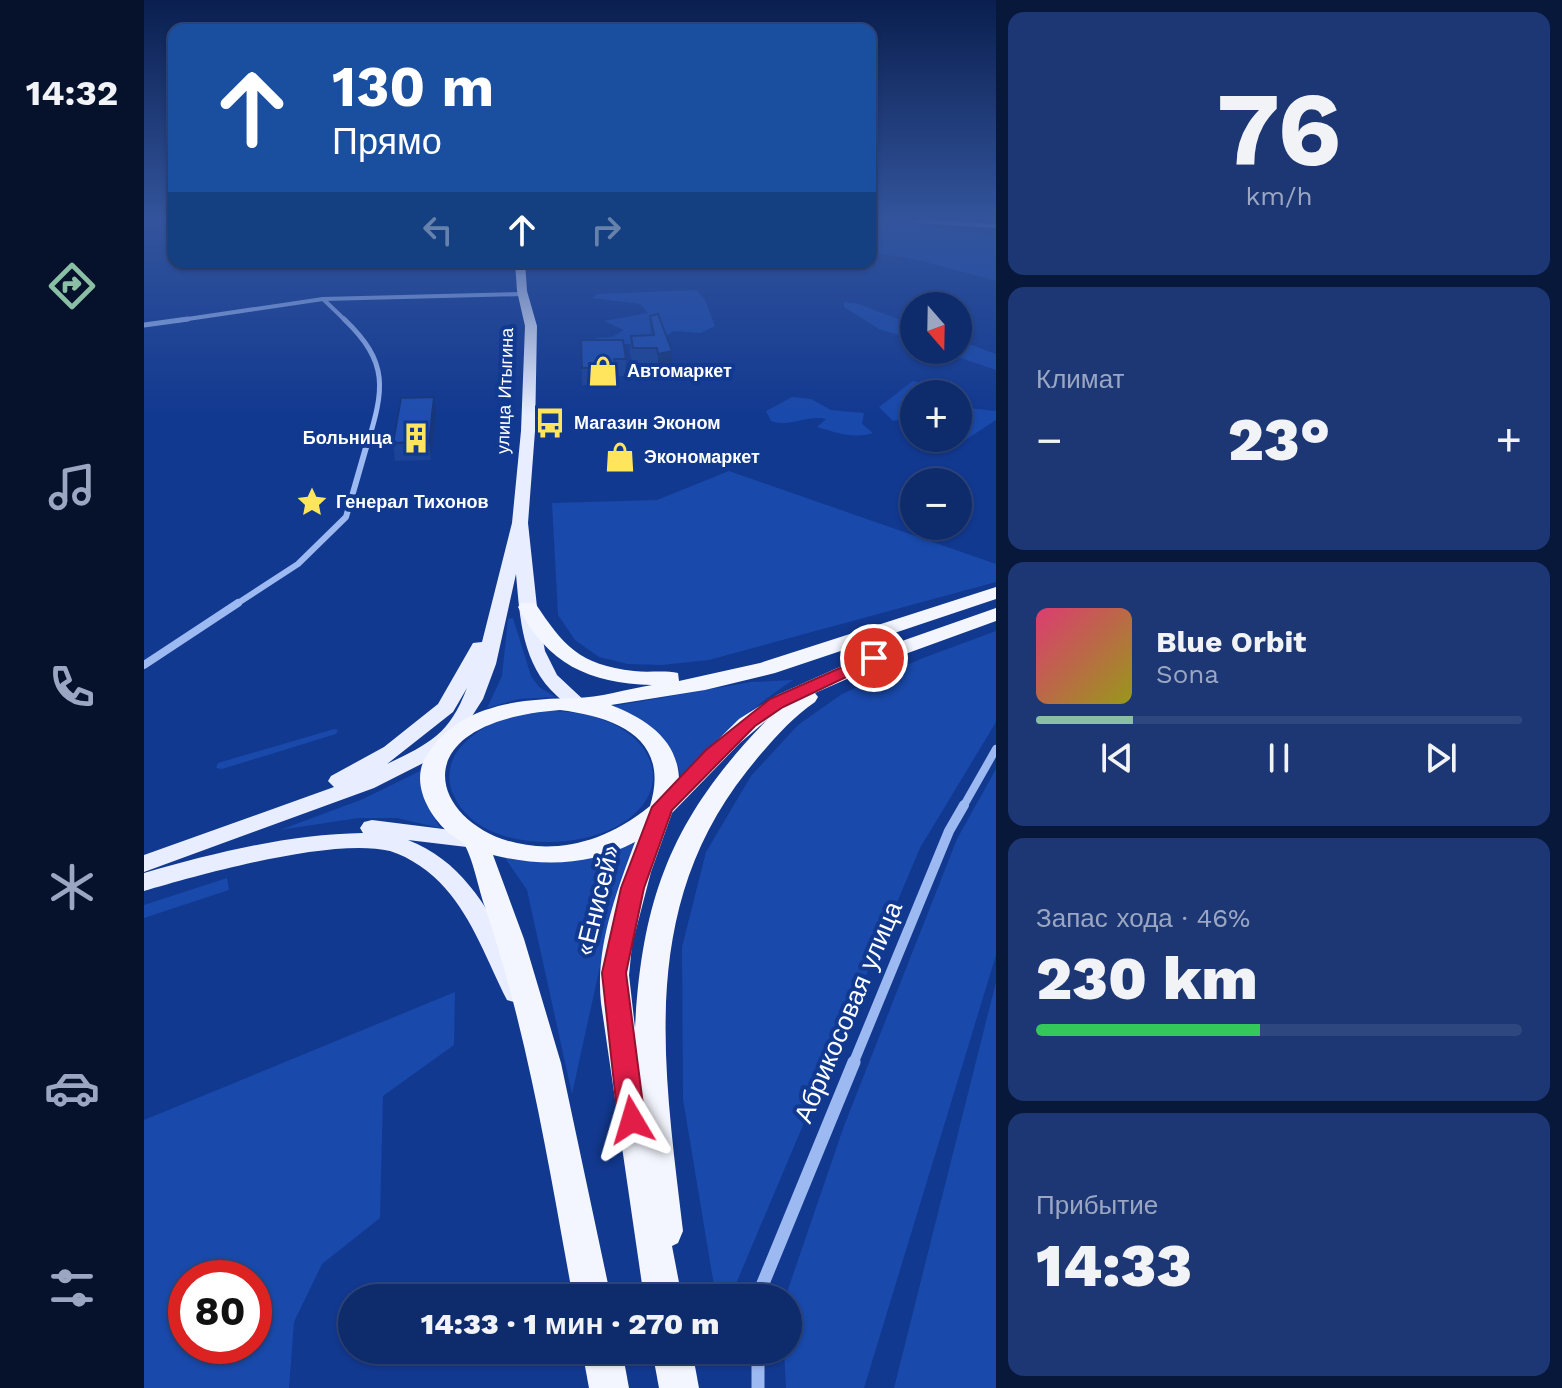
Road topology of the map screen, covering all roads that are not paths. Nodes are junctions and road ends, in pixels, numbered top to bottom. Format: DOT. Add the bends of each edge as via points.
graph roads {
  1 [pos="522,286"];
  2 [pos="523,294"];
  3 [pos="323,299"];
  4 [pos="144,325"];
  5 [pos="520,523"];
  6 [pos="996,593"];
  7 [pos="528,607"];
  8 [pos="498,612"];
  9 [pos="996,614"];
  10 [pos="874,658"];
  11 [pos="144,665"];
  12 [pos="767,668"];
  13 [pos="578,704"];
  14 [pos="444,744"];
  15 [pos="996,749"];
  16 [pos="662,807"];
  17 [pos="209,840"];
  18 [pos="475,840"];
  19 [pos="144,864"];
  20 [pos="195,867"];
  21 [pos="144,882"];
  22 [pos="533,1022"];
  23 [pos="589,1284"];
  24 [pos="661,1284"];
  25 [pos="670,1284"];
  26 [pos="763,1284"];
  27 [pos="605,1364"];
  28 [pos="676,1364"];
  29 [pos="758,1364"];
  30 [pos="609,1388"];
  31 [pos="679,1388"];
  32 [pos="758,1388"];
  1 -- 2 [label="main road, улица Итыгина"];
  2 -- 3 [label="street"];
  2 -- 5 [label="main road, улица Итыгина" via="531,326"];
  3 -- 4 [label="street"];
  3 -- 11 [label="street" via="360,334 376,358 382,382 346,517 298,564"];
  5 -- 7 [label="main road, улица Итыгина"];
  5 -- 8 [label="main road, улица Итыгина"];
  6 -- 12 [label="highway, «Енисей»"];
  7 -- 12 [label="highway" via="549,640 567,656 620,676 663,679"];
  7 -- 13 [label="main road, улица Итыгина" via="536,651 549,678"];
  8 -- 14 [label="main road, улица Итыгина" via="473,699"];
  8 -- 17 [label="main road" via="446,708 417,735 363,769"];
  9 -- 10 [label="highway"];
  10 -- 16 [label="highway" via="776,703 749,722"];
  10 -- 25 [label="highway" via="802,700 734,768 683,848 661,910 650,995 654,1122"];
  12 -- 13 [label="highway, «Енисей»"];
  13 -- 14 [label="highway, «Енисей»" via="505,708 465,726"];
  13 -- 16 [label="highway, «Енисей»" via="632,722 653,740 665,760 669,784"];
  14 -- 17 [label="main road" via="366,783"];
  14 -- 18 [label="highway, «Енисей»" via="433,769 432,789 441,810"];
  15 -- 26 [label="street, Абрикосовая улица" via="949,831"];
  16 -- 18 [label="highway, «Енисей»" via="642,826 594,849 537,854"];
  16 -- 24 [label="highway, «Енисей»" via="633,888 614,973"];
  17 -- 19 [label="main road"];
  18 -- 20 [label="main road" via="371,828 333,832"];
  18 -- 22 [label="highway, «Енисей»"];
  20 -- 21 [label="main road"];
  20 -- 22 [label="main road" via="361,841 409,849 445,873 467,898"];
  22 -- 23 [label="highway, «Енисей»"];
  27 -- 30 [label="highway"];
  28 -- 31 [label="highway"];
  29 -- 32 [label="street"];
}
